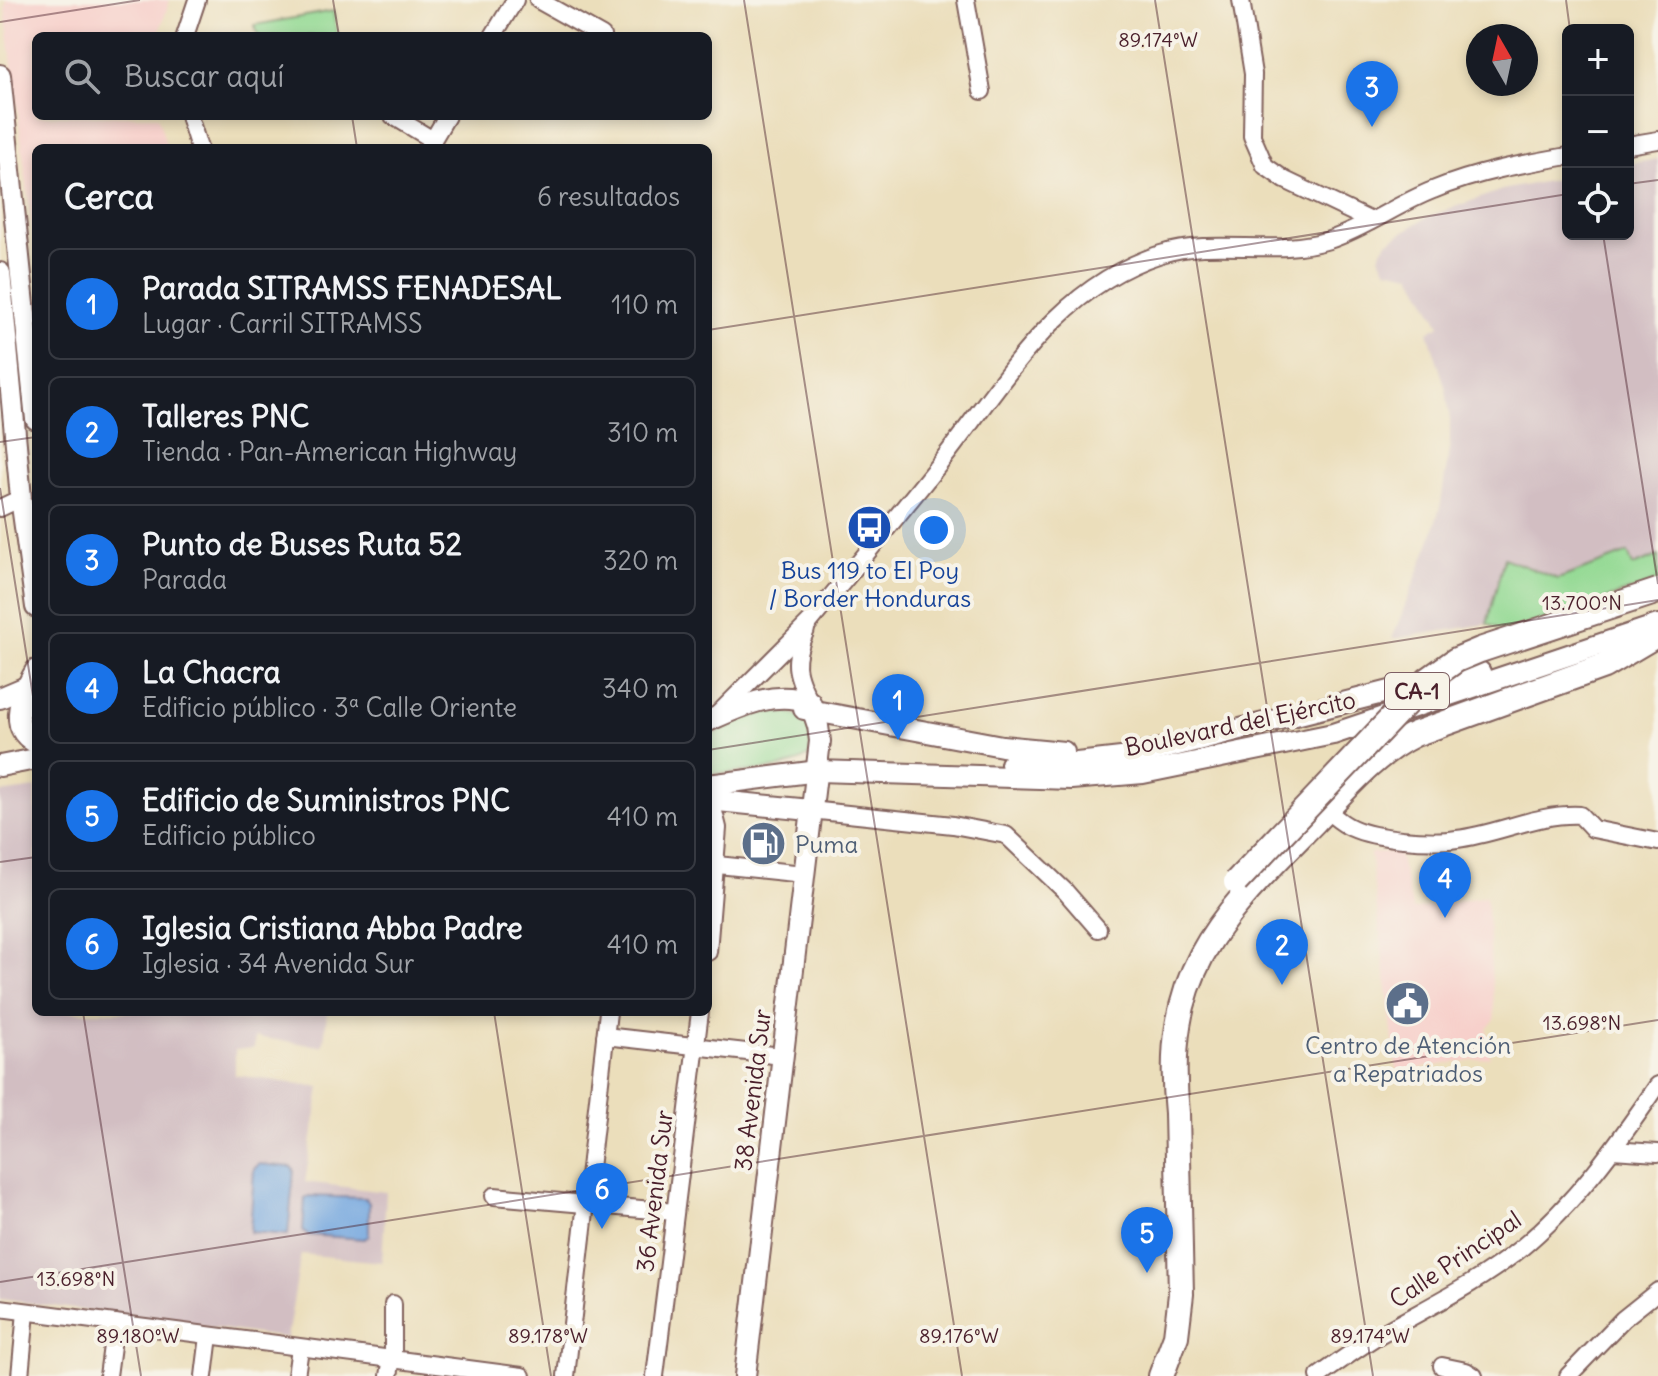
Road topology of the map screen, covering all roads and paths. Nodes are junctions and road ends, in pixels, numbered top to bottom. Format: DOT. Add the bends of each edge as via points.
graph roads {
  1 [pos="197,0"];
  2 [pos="538,0"];
  3 [pos="966,0"];
  4 [pos="1241,0"];
  5 [pos="510,2"];
  6 [pos="186,32"];
  7 [pos="495,32"];
  8 [pos="595,32"];
  9 [pos="0,75"];
  10 [pos="982,91"];
  11 [pos="190,120"];
  12 [pos="398,120"];
  13 [pos="445,120"];
  14 [pos="1658,140"];
  15 [pos="198,144"];
  16 [pos="430,144"];
  17 [pos="1634,144"];
  18 [pos="1562,157"];
  19 [pos="1371,221"];
  20 [pos="0,273"];
  21 [pos="4,335"];
  22 [pos="32,381"];
  23 [pos="21,498"];
  24 [pos="0,508"];
  25 [pos="32,578"];
  26 [pos="1658,591"];
  27 [pos="1658,611"];
  28 [pos="810,622"];
  29 [pos="1658,625"];
  30 [pos="1658,634"];
  31 [pos="26,688"];
  32 [pos="812,706"];
  33 [pos="0,708"];
  34 [pos="712,721"];
  35 [pos="712,723"];
  36 [pos="32,741"];
  37 [pos="32,746"];
  38 [pos="1160,751"];
  39 [pos="0,755"];
  40 [pos="32,760"];
  41 [pos="0,766"];
  42 [pos="818,766"];
  43 [pos="712,777"];
  44 [pos="712,794"];
  45 [pos="712,795"];
  46 [pos="712,806"];
  47 [pos="810,810"];
  48 [pos="1326,810"];
  49 [pos="1658,842"];
  50 [pos="712,865"];
  51 [pos="804,874"];
  52 [pos="1098,929"];
  53 [pos="608,1016"];
  54 [pos="700,1016"];
  55 [pos="605,1036"];
  56 [pos="696,1045"];
  57 [pos="782,1056"];
  58 [pos="1658,1085"];
  59 [pos="1612,1150"];
  60 [pos="1658,1153"];
  61 [pos="494,1196"];
  62 [pos="584,1205"];
  63 [pos="675,1212"];
  64 [pos="1658,1291"];
  65 [pos="393,1304"];
  66 [pos="0,1308"];
  67 [pos="26,1312"];
  68 [pos="115,1323"];
  69 [pos="209,1336"];
  70 [pos="300,1348"];
  71 [pos="1442,1366"];
  72 [pos="390,1368"];
  73 [pos="20,1376"];
  74 [pos="108,1376"];
  75 [pos="204,1376"];
  76 [pos="296,1376"];
  77 [pos="522,1376"];
  78 [pos="566,1376"];
  79 [pos="655,1376"];
  80 [pos="745,1376"];
  81 [pos="1147,1376"];
  82 [pos="1161,1376"];
  83 [pos="1319,1376"];
  84 [pos="1474,1376"];
  85 [pos="1568,1376"];
  1 -- 6 [label="street"];
  2 -- 8 [label="street"];
  3 -- 10 [label="street"];
  4 -- 19 [label="street" via="1253,74 1252,136 1265,166"];
  5 -- 7 [label="street"];
  9 -- 22 [label="main road"];
  11 -- 15 [label="street"];
  12 -- 16 [label="street"];
  13 -- 16 [label="street"];
  14 -- 17 [label="street"];
  18 -- 19 [label="street" via="1509,166 1431,190"];
  19 -- 28 [label="street" via="1331,239 1293,247 1210,246 1164,253 1090,288 1040,335"];
  20 -- 21 [label="main road"];
  21 -- 23 [label="main road"];
  23 -- 24 [label="street"];
  23 -- 25 [label="main road"];
  26 -- 81 [label="highway, CA-1, bridge" via="1480,650 1440,670 1218,901 1176,978 1167,1016 1162,1072 1168,1300 1160,1348"];
  27 -- 38 [label="main road" via="1462,677"];
  28 -- 32 [label="street" via="796,669"];
  28 -- 34 [label="street"];
  29 -- 42 [label="main road, Boulevard del Ejército" via="1333,734 1143,773 1055,779"];
  30 -- 48 [label="highway, CA-1" via="1604,666 1396,743"];
  31 -- 33 [label="main road"];
  31 -- 36 [label="main road" via="19,720"];
  32 -- 35 [label="main road" via="767,708"];
  32 -- 38 [label="main road" via="1002,746 1081,753"];
  32 -- 42 [label="main road, 38 Avenida Sur" via="820,741"];
  37 -- 39 [label="main road"];
  38 -- 42 [label="main road" via="1050,764"];
  40 -- 41 [label="main road"];
  42 -- 43 [label="main road"];
  42 -- 44 [label="main road"];
  42 -- 47 [label="main road, 38 Avenida Sur"];
  45 -- 47 [label="main road"];
  46 -- 50 [label="street" via="718,828"];
  47 -- 51 [label="main road, 38 Avenida Sur"];
  47 -- 52 [label="street" via="1006,835"];
  48 -- 49 [label="street" via="1352,828 1387,836 1457,839 1548,816 1580,815 1593,829"];
  48 -- 82 [label="highway, CA-1" via="1221,923 1192,972 1181,1008 1174,1061 1181,1294 1176,1336"];
  50 -- 51 [label="street"];
  51 -- 57 [label="main road, 38 Avenida Sur"];
  53 -- 55 [label="street"];
  54 -- 56 [label="street, 36 Avenida Sur"];
  55 -- 56 [label="street"];
  55 -- 62 [label="street"];
  56 -- 57 [label="street"];
  56 -- 63 [label="street, 36 Avenida Sur"];
  57 -- 80 [label="main road, 38 Avenida Sur"];
  58 -- 59 [label="street, Calle Principal"];
  59 -- 60 [label="street"];
  59 -- 83 [label="street, Calle Principal" via="1519,1250"];
  61 -- 62 [label="street"];
  62 -- 63 [label="street"];
  62 -- 78 [label="street"];
  63 -- 79 [label="street, 36 Avenida Sur"];
  64 -- 85 [label="street"];
  65 -- 72 [label="street"];
  66 -- 67 [label="street"];
  67 -- 68 [label="street"];
  67 -- 73 [label="street"];
  68 -- 69 [label="street"];
  68 -- 74 [label="street"];
  69 -- 70 [label="street"];
  69 -- 75 [label="street"];
  70 -- 72 [label="street"];
  70 -- 76 [label="street"];
  71 -- 84 [label="street"];
  72 -- 77 [label="street"];
}
